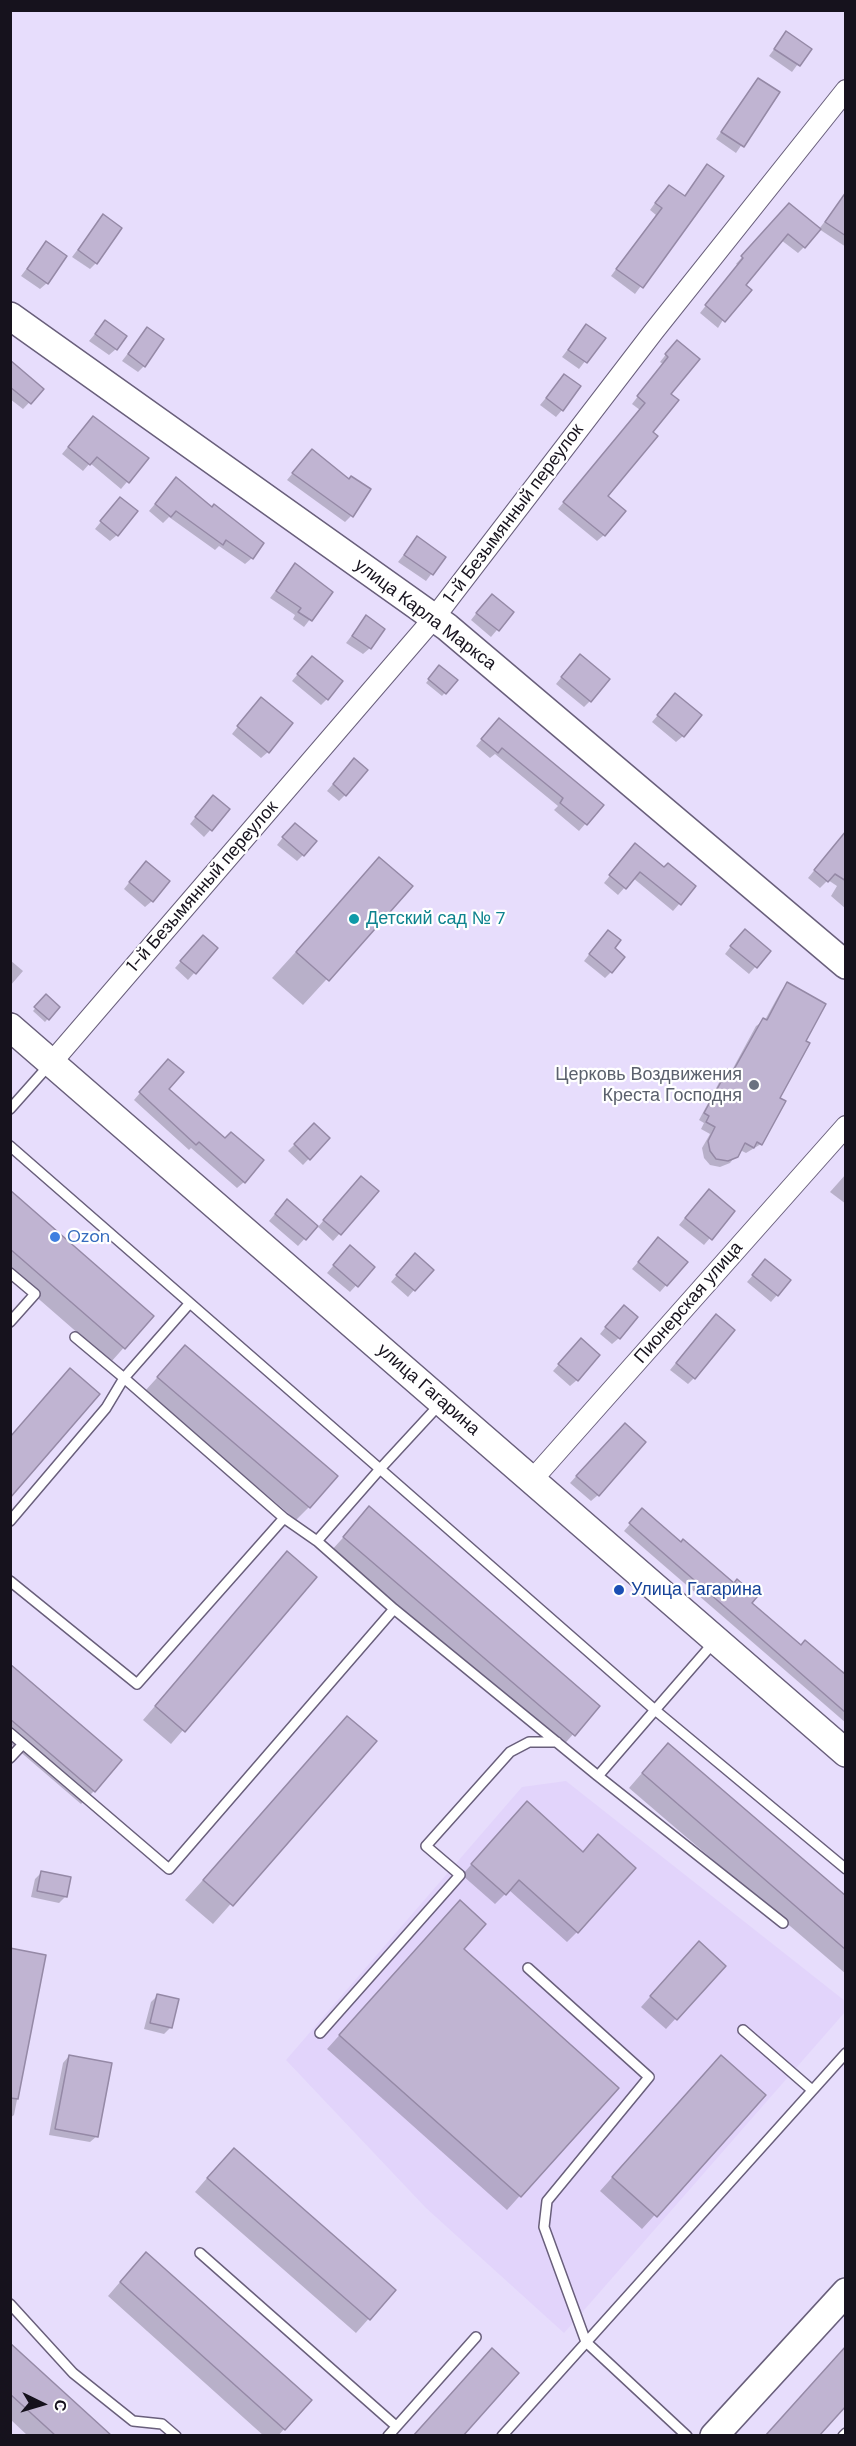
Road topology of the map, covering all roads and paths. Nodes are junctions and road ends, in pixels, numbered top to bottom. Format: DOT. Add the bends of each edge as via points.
graph roads {
  1 [pos="846,90"];
  2 [pos="12,320"];
  3 [pos="434,618"];
  4 [pos="846,965"];
  5 [pos="10,1027"];
  6 [pos="52,1062"];
  7 [pos="10,1109"];
  8 [pos="846,1126"];
  9 [pos="10,1146"];
  10 [pos="10,1273"];
  11 [pos="189,1304"];
  12 [pos="10,1322"];
  13 [pos="75,1336"];
  14 [pos="124,1378"];
  15 [pos="442,1402"];
  16 [pos="380,1470"];
  17 [pos="532,1480"];
  18 [pos="284,1518"];
  19 [pos="10,1521"];
  20 [pos="317,1541"];
  21 [pos="10,1581"];
  22 [pos="394,1609"];
  23 [pos="716,1640"];
  24 [pos="655,1710"];
  25 [pos="10,1733"];
  26 [pos="557,1742"];
  27 [pos="23,1744"];
  28 [pos="846,1753"];
  29 [pos="10,1758"];
  30 [pos="598,1776"];
  31 [pos="846,1869"];
  32 [pos="783,1923"];
  33 [pos="528,1968"];
  34 [pos="743,2030"];
  35 [pos="320,2033"];
  36 [pos="846,2053"];
  37 [pos="812,2091"];
  38 [pos="200,2253"];
  39 [pos="846,2292"];
  40 [pos="10,2304"];
  41 [pos="476,2337"];
  42 [pos="586,2342"];
  43 [pos="396,2426"];
  44 [pos="715,2435"];
  45 [pos="176,2436"];
  46 [pos="388,2436"];
  47 [pos="502,2436"];
  48 [pos="687,2436"];
  1 -- 3 [label="street, 1-й Безымянный переулок" via="654,331"];
  2 -- 3 [label="main road, улица Карла Маркса"];
  3 -- 4 [label="main road, улица Карла Маркса"];
  3 -- 6 [label="street, 1-й Безымянный переулок"];
  5 -- 6 [label="main road, улица Гагарина"];
  6 -- 7 [label="lane"];
  6 -- 15 [label="main road, улица Гагарина"];
  8 -- 17 [label="street, Пионерская улица"];
  9 -- 11 [label="lane"];
  10 -- 12 [label="lane" via="35,1294"];
  11 -- 14 [label="lane"];
  11 -- 16 [label="lane"];
  13 -- 14 [label="lane"];
  14 -- 18 [label="lane"];
  14 -- 19 [label="lane" via="106,1408"];
  15 -- 16 [label="lane"];
  15 -- 17 [label="main road, улица Гагарина"];
  16 -- 20 [label="lane"];
  16 -- 24 [label="lane"];
  17 -- 23 [label="main road, улица Гагарина"];
  18 -- 20 [label="lane"];
  18 -- 21 [label="lane" via="136,1684"];
  20 -- 22 [label="lane"];
  22 -- 26 [label="lane"];
  22 -- 27 [label="lane" via="169,1869"];
  23 -- 24 [label="lane"];
  23 -- 28 [label="main road, улица Гагарина"];
  24 -- 30 [label="lane"];
  24 -- 31 [label="lane"];
  25 -- 27 [label="lane"];
  26 -- 30 [label="lane"];
  26 -- 35 [label="lane" via="529,1742 510,1752 426,1846 460,1875"];
  27 -- 29 [label="lane"];
  30 -- 32 [label="lane"];
  33 -- 42 [label="lane" via="649,2077 547,2200 544,2227"];
  34 -- 37 [label="lane"];
  36 -- 37 [label="lane"];
  37 -- 42 [label="lane"];
  38 -- 43 [label="lane"];
  39 -- 44 [label="main road"];
  40 -- 45 [label="lane" via="73,2373 133,2421 162,2424"];
  41 -- 43 [label="lane"];
  42 -- 47 [label="lane"];
  42 -- 48 [label="lane"];
  43 -- 46 [label="lane"];
}
